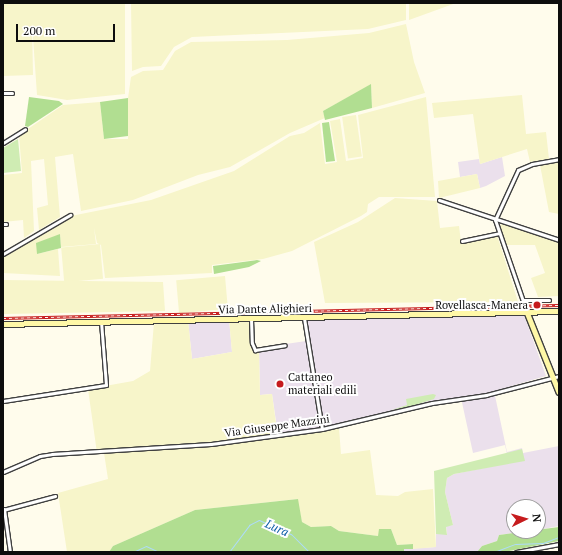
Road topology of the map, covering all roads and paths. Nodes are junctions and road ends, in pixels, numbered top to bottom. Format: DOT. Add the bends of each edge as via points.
graph roads {
  1 [pos="3,93"];
  2 [pos="12,93"];
  3 [pos="25,129"];
  4 [pos="3,142"];
  5 [pos="559,159"];
  6 [pos="439,200"];
  7 [pos="70,216"];
  8 [pos="495,220"];
  9 [pos="499,233"];
  10 [pos="559,240"];
  11 [pos="462,241"];
  12 [pos="3,254"];
  13 [pos="549,300"];
  14 [pos="559,311"];
  15 [pos="527,312"];
  16 [pos="304,318"];
  17 [pos="251,319"];
  18 [pos="102,321"];
  19 [pos="3,324"];
  20 [pos="285,345"];
  21 [pos="559,376"];
  22 [pos="552,378"];
  23 [pos="559,392"];
  24 [pos="3,400"];
  25 [pos="322,429"];
  26 [pos="3,472"];
  27 [pos="55,496"];
  28 [pos="4,510"];
  29 [pos="559,544"];
  30 [pos="10,552"];
  31 [pos="516,552"];
  1 -- 2 [label="street"];
  3 -- 4 [label="street"];
  5 -- 8 [label="street" via="532,164 518,170"];
  6 -- 8 [label="street"];
  7 -- 12 [label="street"];
  8 -- 9 [label="street"];
  8 -- 10 [label="street"];
  9 -- 11 [label="street"];
  9 -- 13 [label="street" via="523,302"];
  14 -- 15 [label="street, Via Dante Alighieri"];
  15 -- 16 [label="street, Via Dante Alighieri"];
  15 -- 22 [label="street"];
  16 -- 17 [label="street, Via Dante Alighieri"];
  16 -- 25 [label="street"];
  17 -- 18 [label="street, Via Dante Alighieri"];
  17 -- 20 [label="street" via="252,343 255,350"];
  18 -- 19 [label="street, Via Dante Alighieri"];
  18 -- 24 [label="street" via="106,385"];
  21 -- 22 [label="street, Via Giuseppe Mazzini"];
  22 -- 23 [label="street"];
  22 -- 25 [label="street, Via Giuseppe Mazzini" via="486,395 432,404"];
  25 -- 26 [label="street, Via Giuseppe Mazzini" via="218,443 40,456"];
  27 -- 28 [label="street"];
  28 -- 30 [label="street"];
  29 -- 31 [label="street"];
}
